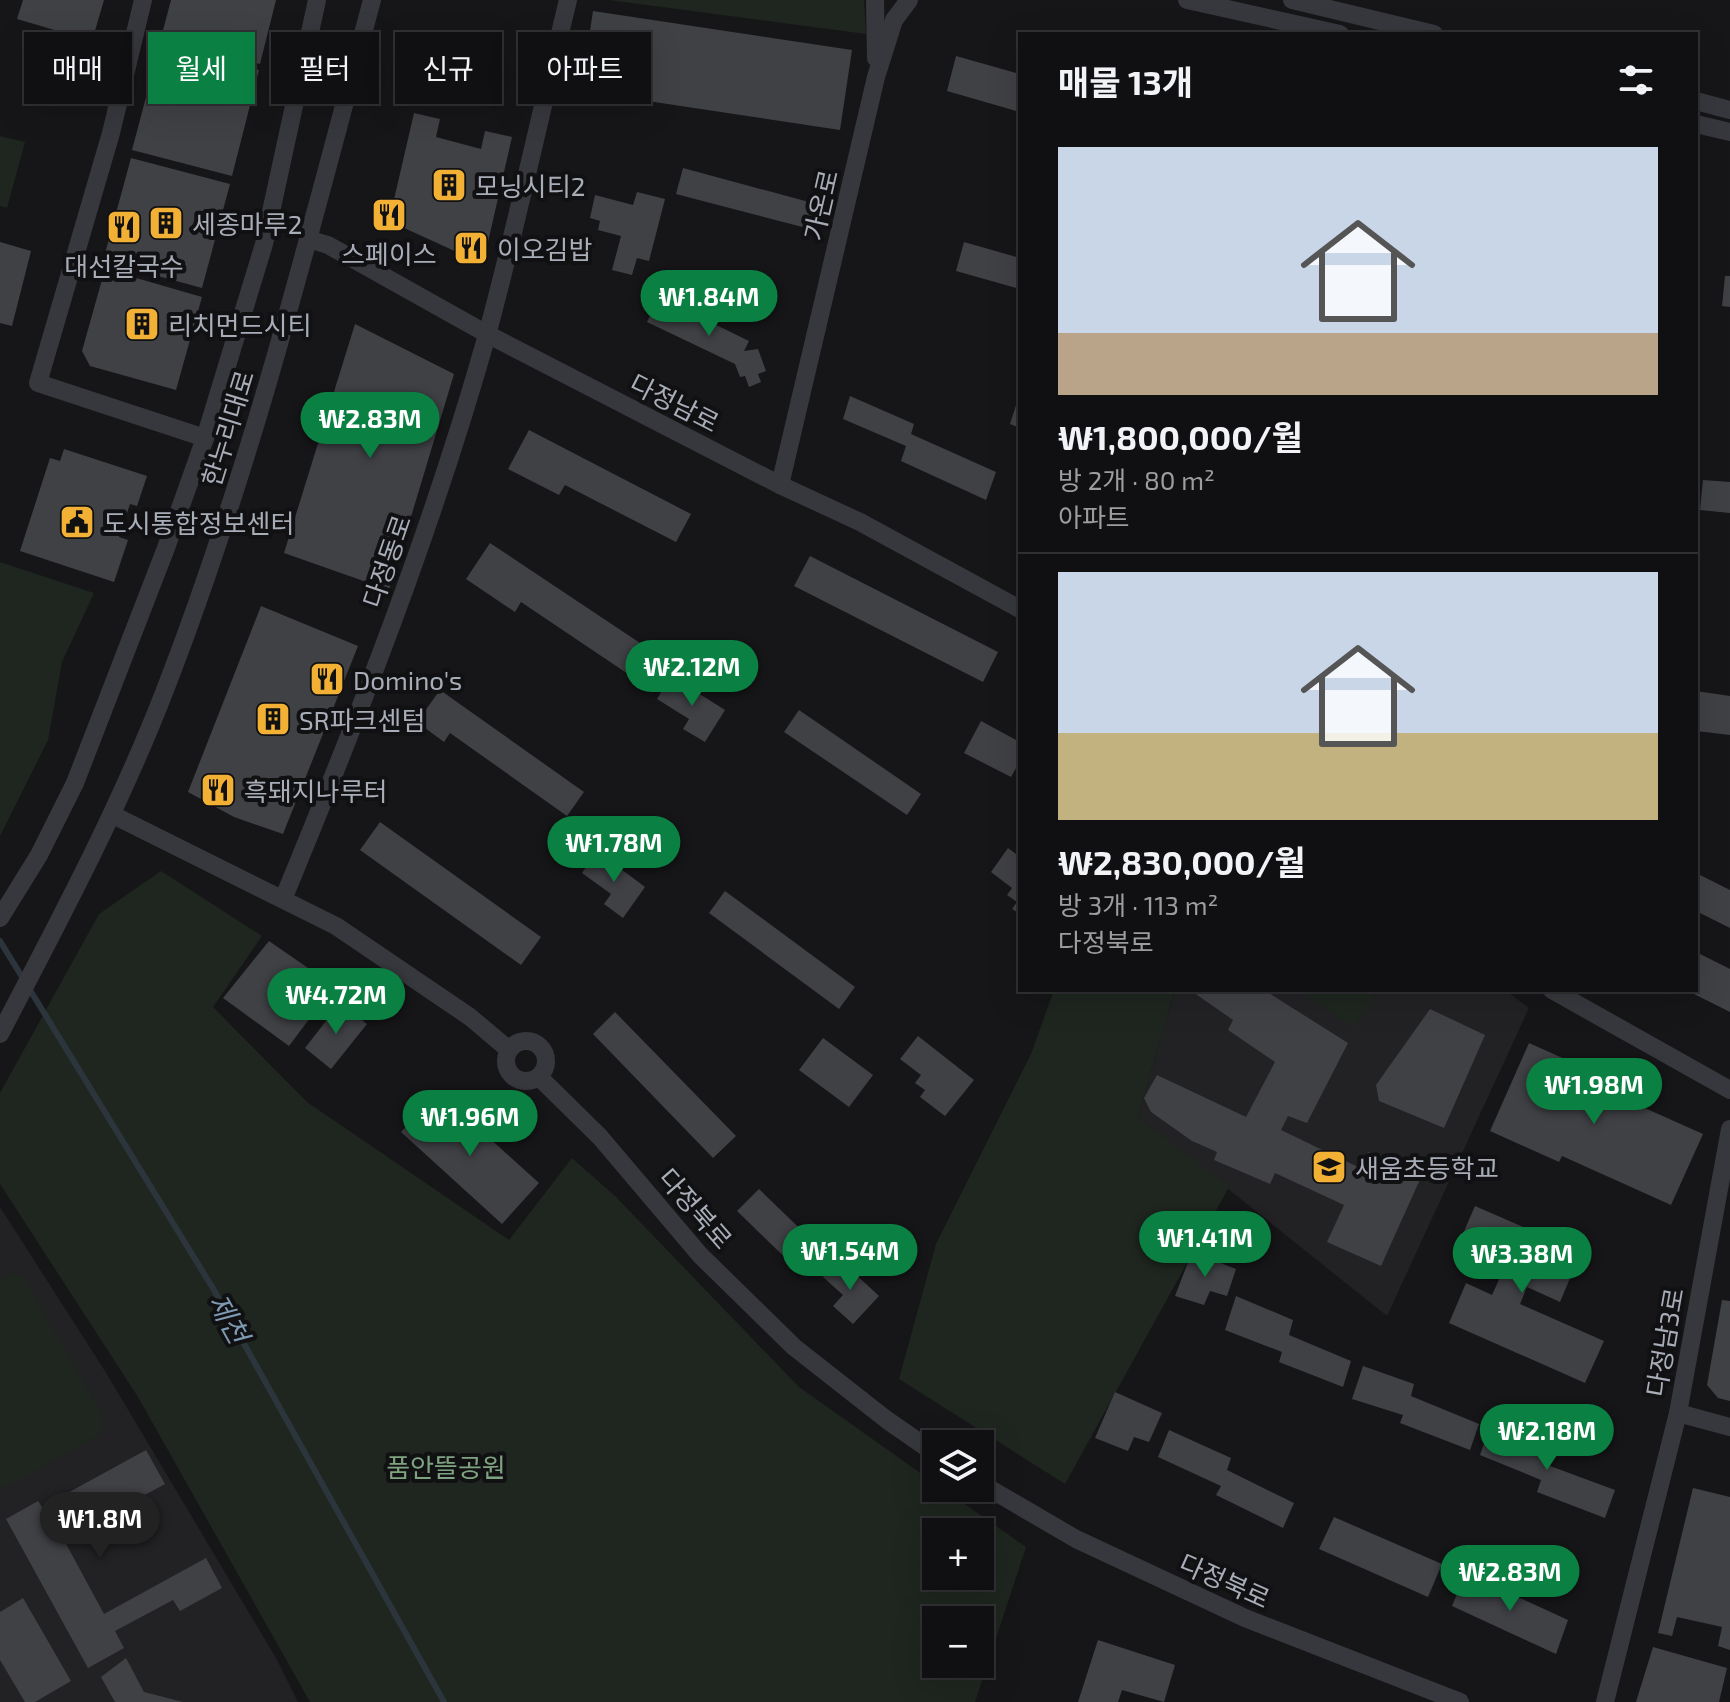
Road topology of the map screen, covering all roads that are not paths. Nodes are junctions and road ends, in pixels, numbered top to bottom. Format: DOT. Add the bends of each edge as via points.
graph roads {
  1 [pos="143,0"];
  2 [pos="317,0"];
  3 [pos="372,0"];
  4 [pos="568,0"];
  5 [pos="875,0"];
  6 [pos="909,0"];
  7 [pos="1187,0"];
  8 [pos="1292,0"];
  9 [pos="1331,32"];
  10 [pos="1426,32"];
  11 [pos="876,77"];
  12 [pos="1698,102"];
  13 [pos="1730,110"];
  14 [pos="1698,124"];
  15 [pos="1730,132"];
  16 [pos="308,239"];
  17 [pos="487,334"];
  18 [pos="205,438"];
  19 [pos="780,485"];
  20 [pos="1018,608"];
  21 [pos="113,815"];
  22 [pos="284,897"];
  23 [pos="0,918"];
  24 [pos="1556,992"];
  25 [pos="0,1034"];
  26 [pos="509,1050"];
  27 [pos="539,1077"];
  28 [pos="1730,1090"];
  29 [pos="1730,1129"];
  30 [pos="1678,1413"];
  31 [pos="1730,1427"];
  32 [pos="922,1444"];
  33 [pos="994,1491"];
  34 [pos="1460,1702"];
  35 [pos="1605,1702"];
  1 -- 18 [label="street" via="111,133 38,383"];
  2 -- 18 [label="street, 한누리대로" via="264,244"];
  3 -- 16 [label="street, 한누리대로"];
  4 -- 17 [label="street, 다정동로"];
  5 -- 11 [label="street"];
  6 -- 11 [label="street" via="894,20"];
  7 -- 9 [label="street"];
  8 -- 10 [label="street"];
  11 -- 19 [label="street, 가온로"];
  12 -- 13 [label="street"];
  14 -- 15 [label="street"];
  16 -- 17 [label="street, 다정남로"];
  16 -- 21 [label="street, 한누리대로" via="211,567"];
  17 -- 19 [label="street, 다정남로"];
  17 -- 22 [label="street, 다정동로" via="362,710"];
  18 -- 23 [label="street, 한누리대로" via="80,770 39,855"];
  19 -- 20 [label="street, 다정남로"];
  21 -- 22 [label="street"];
  21 -- 25 [label="street, 한누리대로"];
  22 -- 26 [label="street" via="348,934"];
  24 -- 28 [label="street"];
  26 -- 27 [label="street" via="510,1074 521,1080"];
  26 -- 27 [label="street" via="520,1041 540,1046 547,1058"];
  27 -- 32 [label="street, 다정북로" via="600,1137 700,1255 794,1347"];
  29 -- 30 [label="street, 다정남3로"];
  30 -- 31 [label="street"];
  30 -- 35 [label="street, 다정남3로"];
  33 -- 34 [label="street, 다정북로" via="1076,1539 1245,1618"];
}
